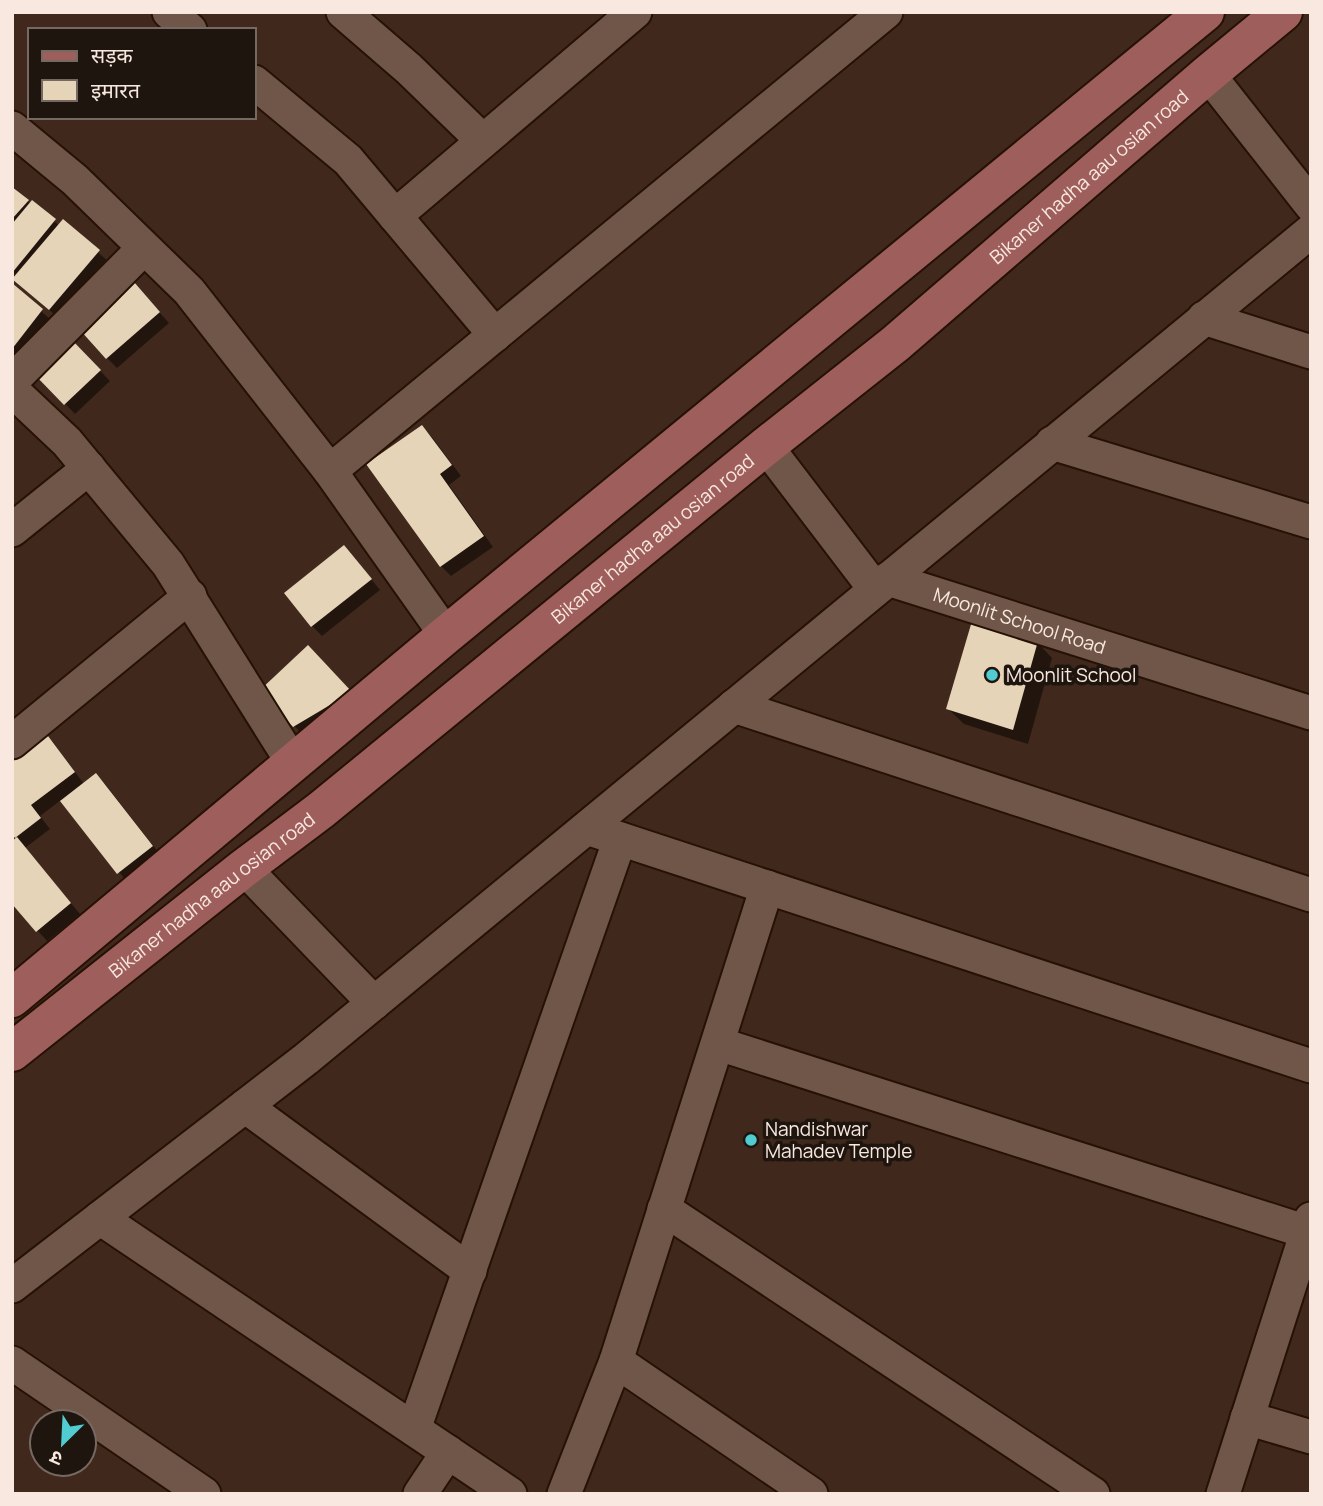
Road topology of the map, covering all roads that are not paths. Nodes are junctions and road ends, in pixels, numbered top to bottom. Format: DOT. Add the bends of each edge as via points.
graph roads {
  1 [pos="169,12"];
  2 [pos="635,12"];
  3 [pos="886,12"];
  4 [pos="1205,12"];
  5 [pos="1283,12"];
  6 [pos="361,17"];
  7 [pos="188,28"];
  8 [pos="1208,74"];
  9 [pos="256,84"];
  10 [pos="12,128"];
  11 [pos="482,140"];
  12 [pos="1311,205"];
  13 [pos="395,216"];
  14 [pos="1311,231"];
  15 [pos="144,248"];
  16 [pos="1204,318"];
  17 [pos="495,335"];
  18 [pos="1311,352"];
  19 [pos="12,381"];
  20 [pos="12,390"];
  21 [pos="1052,443"];
  22 [pos="766,446"];
  23 [pos="89,468"];
  24 [pos="331,471"];
  25 [pos="1311,522"];
  26 [pos="12,530"];
  27 [pos="881,584"];
  28 [pos="190,596"];
  29 [pos="446,635"];
  30 [pos="734,706"];
  31 [pos="1311,713"];
  32 [pos="12,742"];
  33 [pos="293,764"];
  34 [pos="587,828"];
  35 [pos="620,839"];
  36 [pos="244,868"];
  37 [pos="767,887"];
  38 [pos="1311,895"];
  39 [pos="12,998"];
  40 [pos="374,1003"];
  41 [pos="719,1044"];
  42 [pos="12,1052"];
  43 [pos="1311,1066"];
  44 [pos="245,1106"];
  45 [pos="664,1209"];
  46 [pos="100,1218"];
  47 [pos="1309,1226"];
  48 [pos="470,1271"];
  49 [pos="12,1286"];
  50 [pos="616,1361"];
  51 [pos="12,1363"];
  52 [pos="1247,1418"];
  53 [pos="414,1429"];
  54 [pos="1311,1437"];
  55 [pos="448,1452"];
  56 [pos="204,1494"];
  57 [pos="420,1494"];
  58 [pos="510,1494"];
  59 [pos="564,1494"];
  60 [pos="811,1494"];
  61 [pos="1093,1494"];
  62 [pos="1223,1494"];
  1 -- 7 [label="street"];
  2 -- 11 [label="street"];
  3 -- 17 [label="street"];
  4 -- 29 [label="main road"];
  5 -- 8 [label="main road, Bikaner hadha aau osian road"];
  6 -- 11 [label="street"];
  8 -- 12 [label="street"];
  8 -- 22 [label="main road, Bikaner hadha aau osian road" via="895,344"];
  9 -- 13 [label="street" via="348,160"];
  10 -- 15 [label="street" via="75,180"];
  11 -- 13 [label="street"];
  13 -- 17 [label="street"];
  14 -- 16 [label="street"];
  15 -- 19 [label="street"];
  15 -- 24 [label="street" via="189,291"];
  16 -- 18 [label="street"];
  16 -- 21 [label="street"];
  17 -- 24 [label="street"];
  20 -- 23 [label="street"];
  21 -- 25 [label="street"];
  21 -- 27 [label="street"];
  22 -- 27 [label="street"];
  22 -- 36 [label="main road, Bikaner hadha aau osian road"];
  23 -- 26 [label="street"];
  23 -- 28 [label="street"];
  24 -- 29 [label="street"];
  27 -- 30 [label="street"];
  27 -- 31 [label="street, Moonlit School Road"];
  28 -- 32 [label="street"];
  28 -- 33 [label="street"];
  29 -- 33 [label="main road"];
  30 -- 34 [label="street"];
  30 -- 38 [label="street"];
  33 -- 39 [label="main road"];
  34 -- 35 [label="street"];
  34 -- 40 [label="street"];
  35 -- 37 [label="street"];
  35 -- 48 [label="street"];
  36 -- 40 [label="street"];
  36 -- 42 [label="main road, Bikaner hadha aau osian road"];
  37 -- 41 [label="street"];
  37 -- 43 [label="street"];
  40 -- 44 [label="street"];
  41 -- 45 [label="street"];
  41 -- 47 [label="street"];
  44 -- 46 [label="street"];
  44 -- 48 [label="street"];
  45 -- 50 [label="street"];
  45 -- 61 [label="street"];
  46 -- 49 [label="street"];
  46 -- 53 [label="street"];
  47 -- 52 [label="street"];
  48 -- 53 [label="street"];
  50 -- 59 [label="street"];
  50 -- 60 [label="street"];
  51 -- 56 [label="street"];
  52 -- 54 [label="street"];
  52 -- 62 [label="street"];
  53 -- 55 [label="street"];
  55 -- 57 [label="street"];
  55 -- 58 [label="street"];
}
